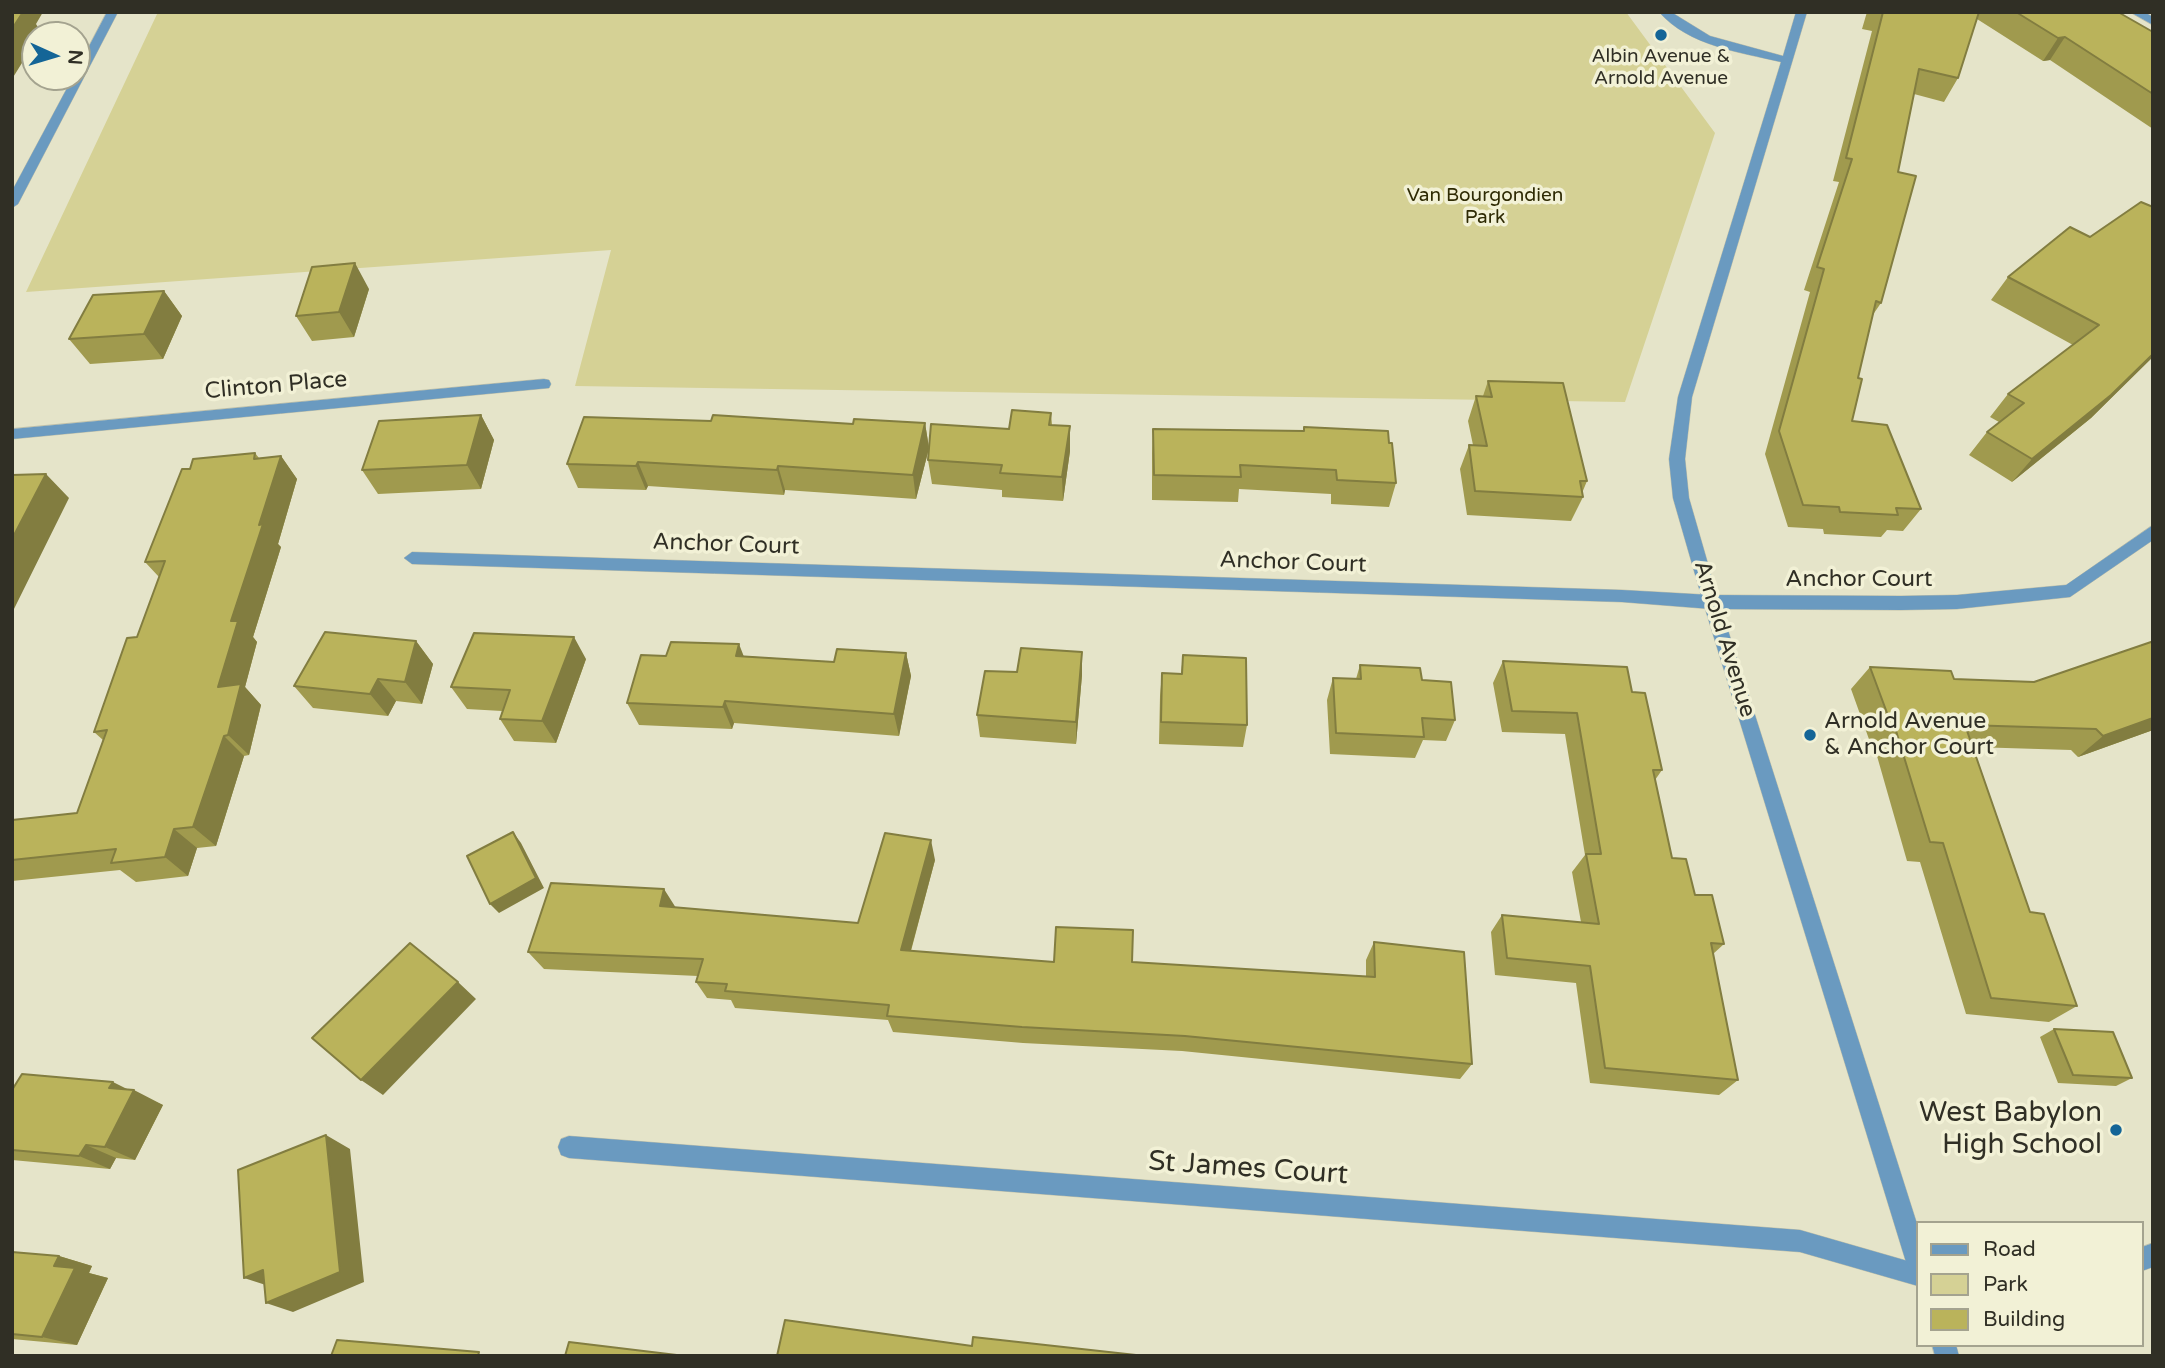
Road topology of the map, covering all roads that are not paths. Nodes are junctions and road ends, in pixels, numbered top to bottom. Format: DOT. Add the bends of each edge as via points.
graph roads {
  1 [pos="113,12"];
  2 [pos="1664,12"];
  3 [pos="1802,12"];
  4 [pos="2135,12"];
  5 [pos="2153,22"];
  6 [pos="1787,60"];
  7 [pos="13,201"];
  8 [pos="544,384"];
  9 [pos="12,433"];
  10 [pos="2153,531"];
  11 [pos="412,558"];
  12 [pos="1711,602"];
  13 [pos="569,1147"];
  14 [pos="1916,1256"];
  15 [pos="1916,1274"];
  1 -- 7 [label="street"];
  2 -- 6 [label="street" via="1700,36"];
  3 -- 6 [label="street, Arnold Avenue"];
  4 -- 5 [label="street"];
  6 -- 12 [label="street, Arnold Avenue" via="1685,397 1678,440 1681,498"];
  8 -- 9 [label="street, Clinton Place"];
  10 -- 12 [label="street, Anchor Court" via="2070,591 1957,602"];
  11 -- 12 [label="street, Anchor Court"];
  12 -- 14 [label="street, Arnold Avenue"];
  13 -- 15 [label="street, St James Court" via="1800,1241"];
}
